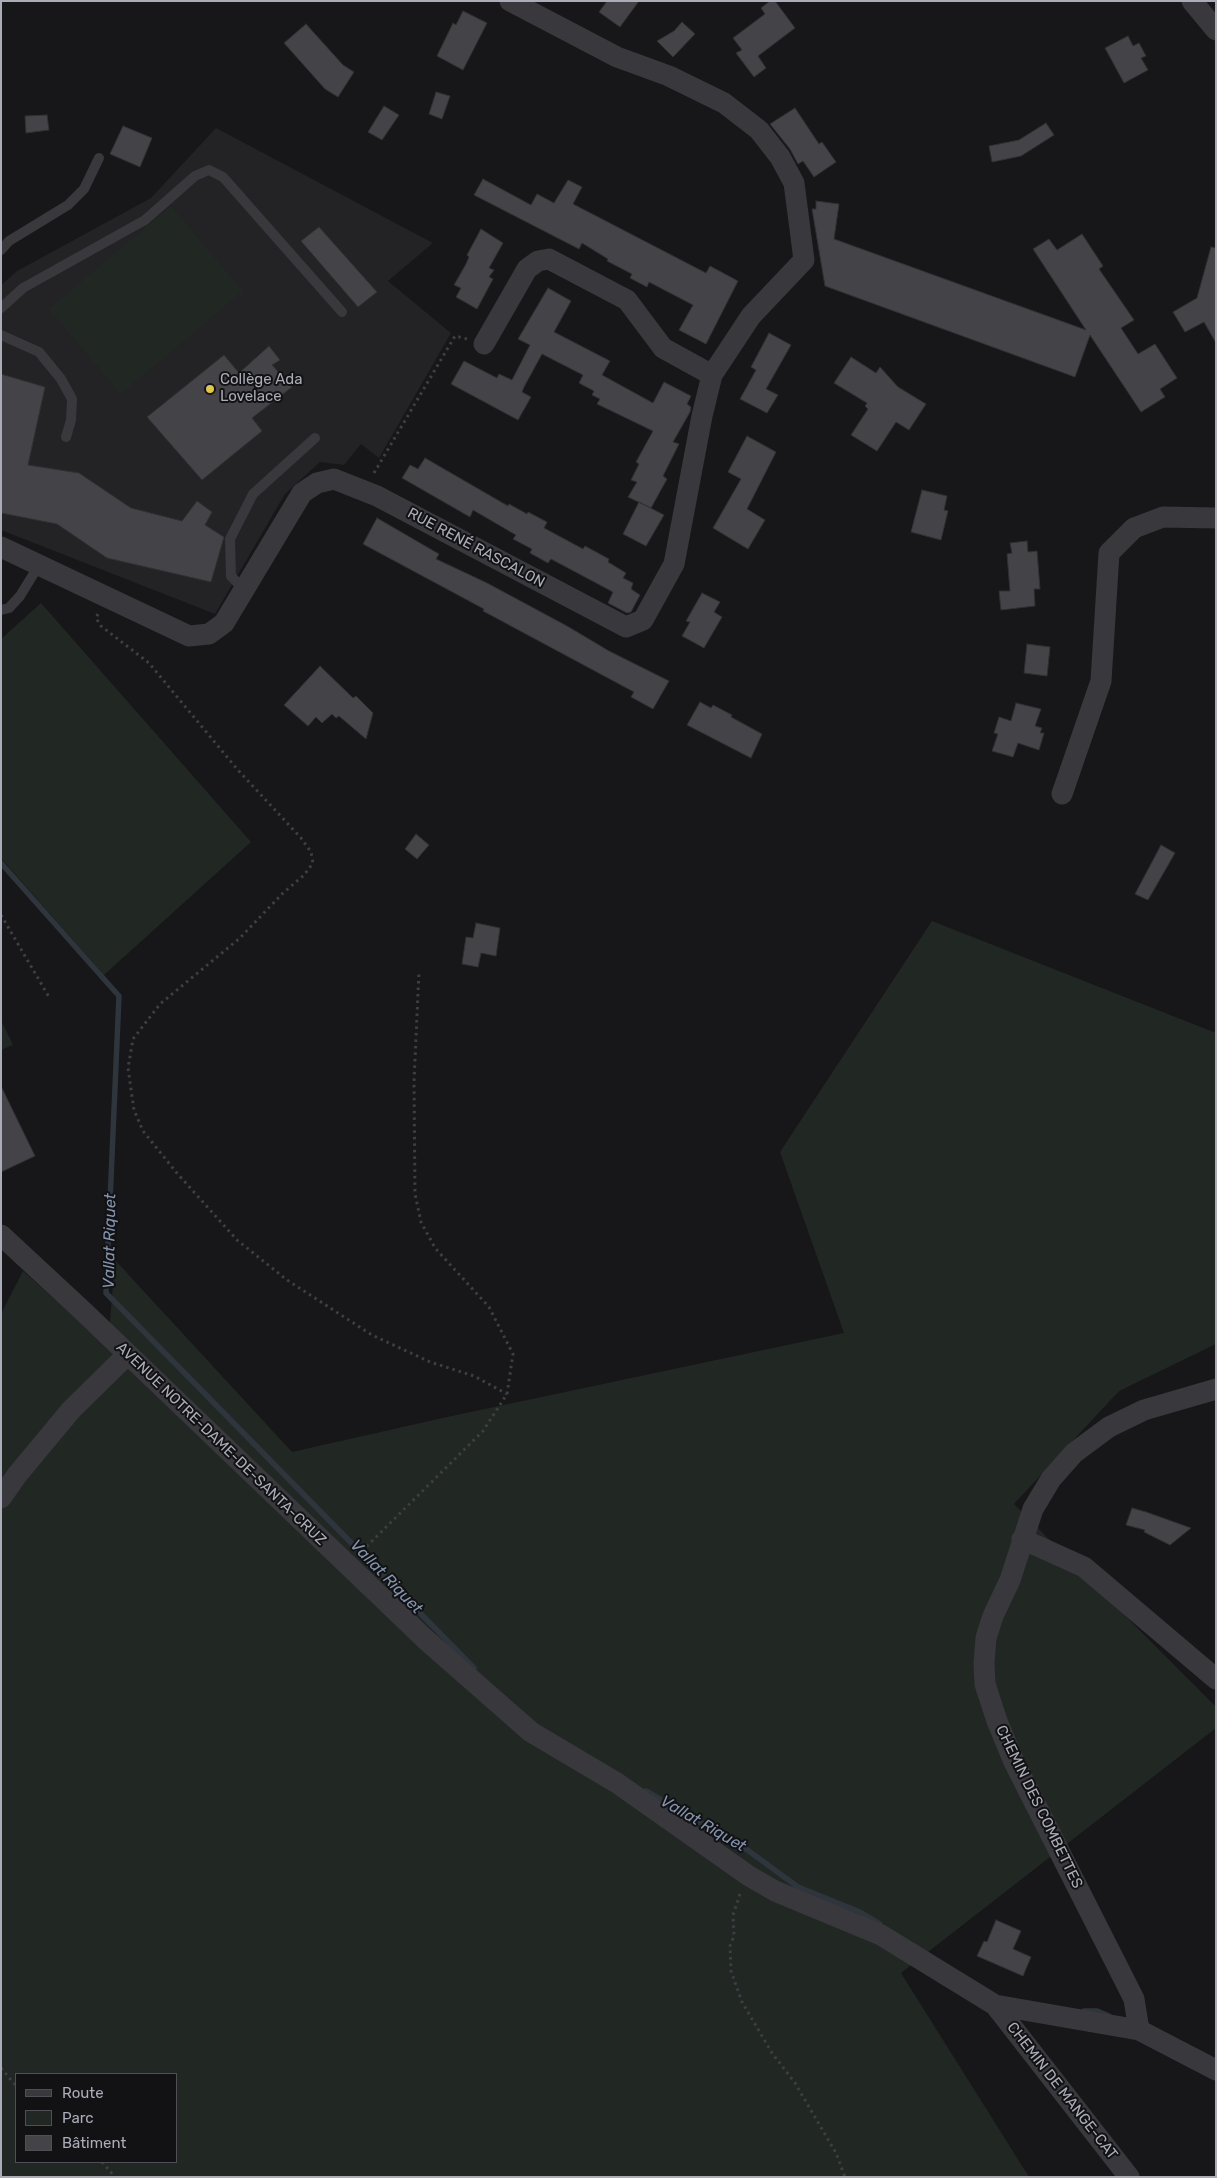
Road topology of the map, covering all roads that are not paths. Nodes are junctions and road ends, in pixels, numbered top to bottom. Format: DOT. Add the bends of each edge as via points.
graph roads {
  1 [pos="510,1"];
  2 [pos="1192,1"];
  3 [pos="1216,30"];
  4 [pos="99,158"];
  5 [pos="1,250"];
  6 [pos="1,308"];
  7 [pos="342,312"];
  8 [pos="1,334"];
  9 [pos="484,344"];
  10 [pos="712,375"];
  11 [pos="66,437"];
  12 [pos="315,438"];
  13 [pos="1216,518"];
  14 [pos="1,547"];
  15 [pos="39,565"];
  16 [pos="244,590"];
  17 [pos="1,610"];
  18 [pos="1062,794"];
  19 [pos="1,1235"];
  20 [pos="128,1354"];
  21 [pos="1216,1389"];
  22 [pos="1,1498"];
  23 [pos="1022,1540"];
  24 [pos="1216,1679"];
  25 [pos="995,2005"];
  26 [pos="1140,2030"];
  27 [pos="1216,2070"];
  28 [pos="1129,2177"];
  1 -- 10 [label="street, RUE RENÉ RASCALON" via="617,58 669,76 724,103 759,130 780,157 794,183 804,260 751,316"];
  2 -- 3 [label="street"];
  4 -- 5 [label="lane" via="84,189 68,205 9,241"];
  6 -- 7 [label="lane" via="23,288 145,220 195,176 209,170 223,177"];
  8 -- 11 [label="lane" via="39,352 61,378 72,399"];
  9 -- 10 [label="street" via="527,270 549,259 627,300 663,348"];
  10 -- 16 [label="street, RUE RENÉ RASCALON" via="674,564 643,620 626,627 364,491 334,479 317,482 302,493"];
  12 -- 16 [label="lane" via="253,494 230,539 231,576"];
  13 -- 18 [label="street" via="1163,517 1134,528 1109,553 1101,681"];
  14 -- 15 [label="street, RUE RENÉ RASCALON"];
  15 -- 16 [label="street, RUE RENÉ RASCALON" via="189,636 209,634 224,623"];
  15 -- 17 [label="lane" via="20,596 9,608"];
  19 -- 20 [label="street, AVENUE NOTRE-DAME-DE-SANTA-CRUZ"];
  20 -- 22 [label="street" via="71,1410"];
  20 -- 25 [label="street, AVENUE NOTRE-DAME-DE-SANTA-CRUZ" via="418,1632 531,1732 617,1783 775,1892 881,1935"];
  21 -- 23 [label="street, CHEMIN DES COMBETTES" via="1144,1410 1109,1427 1074,1453 1051,1479 1033,1509"];
  23 -- 24 [label="street" via="1084,1567"];
  23 -- 26 [label="street, CHEMIN DES COMBETTES" via="1010,1580 986,1638 985,1684 1014,1762 1134,1999"];
  25 -- 26 [label="street"];
  25 -- 28 [label="street, CHEMIN DE MANGE-CAT"];
  26 -- 27 [label="street"];
}
